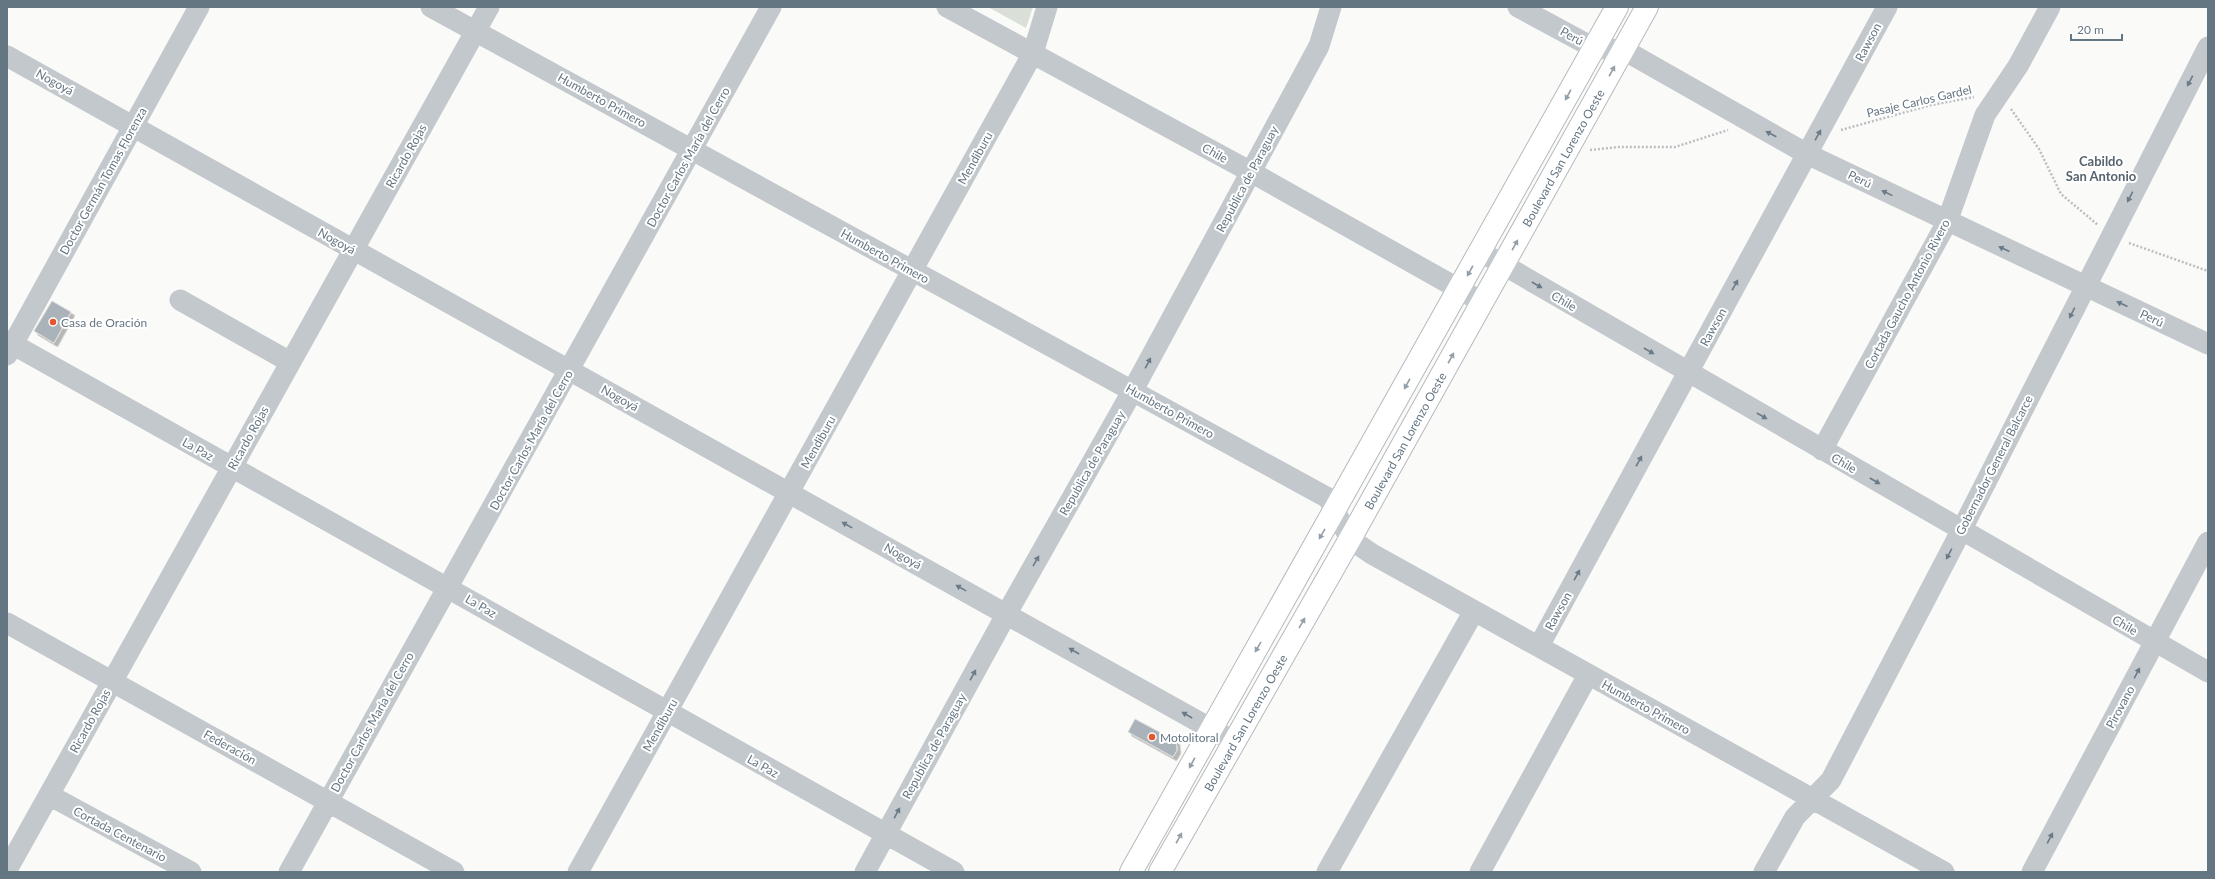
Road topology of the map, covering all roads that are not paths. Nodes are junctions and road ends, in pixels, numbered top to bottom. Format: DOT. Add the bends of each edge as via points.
graph roads {
  1 [pos="199,7"];
  2 [pos="431,7"];
  3 [pos="489,7"];
  4 [pos="771,7"];
  5 [pos="947,7"];
  6 [pos="1047,7"];
  7 [pos="1331,7"];
  8 [pos="1518,7"];
  9 [pos="1617,7"];
  10 [pos="1647,7"];
  11 [pos="1887,7"];
  12 [pos="2050,7"];
  13 [pos="476,31"];
  14 [pos="2208,47"];
  15 [pos="1594,48"];
  16 [pos="1624,50"];
  17 [pos="1033,53"];
  18 [pos="7,56"];
  19 [pos="133,126"];
  20 [pos="1812,145"];
  21 [pos="692,150"];
  22 [pos="1251,172"];
  23 [pos="1947,222"];
  24 [pos="353,249"];
  25 [pos="1481,252"];
  26 [pos="1504,266"];
  27 [pos="913,272"];
  28 [pos="2085,287"];
  29 [pos="1460,290"];
  30 [pos="180,300"];
  31 [pos="1482,302"];
  32 [pos="2208,344"];
  33 [pos="9,347"];
  34 [pos="290,362"];
  35 [pos="570,370"];
  36 [pos="1687,373"];
  37 [pos="1134,390"];
  38 [pos="1822,450"];
  39 [pos="231,468"];
  40 [pos="789,493"];
  41 [pos="1336,510"];
  42 [pos="1961,531"];
  43 [pos="1350,539"];
  44 [pos="2208,542"];
  45 [pos="447,587"];
  46 [pos="1474,611"];
  47 [pos="1007,613"];
  48 [pos="7,623"];
  49 [pos="2154,642"];
  50 [pos="1538,646"];
  51 [pos="2208,672"];
  52 [pos="1588,675"];
  53 [pos="112,681"];
  54 [pos="666,712"];
  55 [pos="1211,729"];
  56 [pos="1233,741"];
  57 [pos="49,795"];
  58 [pos="1813,798"];
  59 [pos="328,802"];
  60 [pos="886,834"];
  61 [pos="7,870"];
  62 [pos="191,872"];
  63 [pos="289,872"];
  64 [pos="454,872"];
  65 [pos="578,872"];
  66 [pos="865,872"];
  67 [pos="954,872"];
  68 [pos="1131,872"];
  69 [pos="1160,872"];
  70 [pos="1327,872"];
  71 [pos="1480,872"];
  72 [pos="1764,872"];
  73 [pos="1944,872"];
  74 [pos="2032,872"];
  1 -- 19 [label="street, Doctor Germán Tomas Florenza"];
  2 -- 13 [label="street, Humberto Primero"];
  3 -- 13 [label="street, Ricardo Rojas"];
  4 -- 21 [label="street, Doctor Carlos María del Cerro"];
  5 -- 17 [label="street, Chile"];
  6 -- 17 [label="street, Mendiburu"];
  7 -- 22 [label="street, Republica de Paraguay" via="1319,46"];
  8 -- 15 [label="street, Perú"];
  9 -- 15 [label="main road, Boulevard San Lorenzo Oeste"];
  10 -- 16 [label="main road, Boulevard San Lorenzo Oeste"];
  20 -- 11 [label="street, Rawson, one-way"];
  12 -- 23 [label="street, Cortada Gaucho Antonio Rivero" via="2018,66 1986,115"];
  13 -- 21 [label="street, Humberto Primero"];
  13 -- 24 [label="street, Ricardo Rojas"];
  14 -- 28 [label="street, Gobernador General Balcarce, one-way"];
  15 -- 16 [label="street, Perú"];
  15 -- 25 [label="main road, Boulevard San Lorenzo Oeste, one-way"];
  20 -- 16 [label="street, Perú, one-way" via="1750,123"];
  26 -- 16 [label="main road, Boulevard San Lorenzo Oeste, one-way"];
  17 -- 22 [label="street, Chile"];
  17 -- 27 [label="street, Mendiburu"];
  18 -- 19 [label="street, Nogoyá"];
  19 -- 24 [label="street, Nogoyá"];
  19 -- 33 [label="street, Doctor Germán Tomas Florenza"];
  23 -- 20 [label="street, Perú, one-way"];
  36 -- 20 [label="street, Rawson, one-way"];
  21 -- 27 [label="street, Humberto Primero"];
  21 -- 35 [label="street, Doctor Carlos María del Cerro"];
  22 -- 29 [label="street, Chile"];
  37 -- 22 [label="street, Republica de Paraguay, one-way"];
  28 -- 23 [label="street, Perú, one-way"];
  23 -- 38 [label="street, Cortada Gaucho Antonio Rivero"];
  24 -- 34 [label="street, Ricardo Rojas"];
  24 -- 35 [label="street, Nogoyá"];
  25 -- 26 [label="street, Chile"];
  25 -- 29 [label="main road, Boulevard San Lorenzo Oeste, one-way"];
  26 -- 31 [label="main road, Boulevard San Lorenzo Oeste"];
  26 -- 36 [label="street, Chile, one-way"];
  27 -- 37 [label="street, Humberto Primero"];
  27 -- 40 [label="street, Mendiburu"];
  32 -- 28 [label="street, Perú, one-way"];
  28 -- 42 [label="street, Gobernador General Balcarce, one-way"];
  29 -- 31 [label="street, Chile"];
  29 -- 41 [label="main road, Boulevard San Lorenzo Oeste, one-way"];
  30 -- 34 [label="street"];
  43 -- 31 [label="main road, Boulevard San Lorenzo Oeste, one-way"];
  33 -- 39 [label="street, La Paz"];
  34 -- 39 [label="street, Ricardo Rojas"];
  35 -- 40 [label="street, Nogoyá"];
  35 -- 45 [label="street, Doctor Carlos María del Cerro"];
  36 -- 38 [label="street, Chile, one-way"];
  50 -- 36 [label="street, Rawson, one-way"];
  37 -- 41 [label="street, Humberto Primero" via="1328,498"];
  47 -- 37 [label="street, Republica de Paraguay, one-way"];
  38 -- 42 [label="street, Chile, one-way"];
  39 -- 45 [label="street, La Paz"];
  39 -- 53 [label="street, Ricardo Rojas"];
  47 -- 40 [label="street, Nogoyá, one-way"];
  40 -- 54 [label="street, Mendiburu"];
  41 -- 43 [label="street, Humberto Primero"];
  41 -- 55 [label="main road, Boulevard San Lorenzo Oeste, one-way"];
  42 -- 49 [label="street, Chile"];
  42 -- 58 [label="street, Gobernador General Balcarce, one-way" via="1831,780"];
  43 -- 46 [label="street, Humberto Primero"];
  56 -- 43 [label="main road, Boulevard San Lorenzo Oeste, one-way"];
  44 -- 49 [label="street, Pirovano"];
  45 -- 54 [label="street, La Paz"];
  45 -- 59 [label="street, Doctor Carlos María del Cerro"];
  46 -- 50 [label="street, Humberto Primero"];
  46 -- 70 [label="street"];
  55 -- 47 [label="street, Nogoyá, one-way"];
  60 -- 47 [label="street, Republica de Paraguay, one-way"];
  48 -- 53 [label="street, Federación"];
  49 -- 51 [label="street, Chile"];
  74 -- 49 [label="street, Pirovano, one-way"];
  50 -- 52 [label="street, Humberto Primero"];
  52 -- 58 [label="street, Humberto Primero"];
  52 -- 71 [label="street"];
  53 -- 57 [label="street, Ricardo Rojas"];
  53 -- 59 [label="street, Federación"];
  54 -- 60 [label="street, La Paz"];
  54 -- 65 [label="street, Mendiburu"];
  55 -- 56 [label="street, Nogoyá"];
  55 -- 68 [label="main road, Boulevard San Lorenzo Oeste, one-way"];
  69 -- 56 [label="main road, Boulevard San Lorenzo Oeste, one-way"];
  57 -- 61 [label="street, Ricardo Rojas"];
  57 -- 62 [label="street, Cortada Centenario"];
  58 -- 72 [label="street, Gobernador General Balcarce" via="1795,817"];
  58 -- 73 [label="street, Humberto Primero"];
  59 -- 63 [label="street, Doctor Carlos María del Cerro"];
  59 -- 64 [label="street, Federación"];
  60 -- 66 [label="street, Republica de Paraguay"];
  60 -- 67 [label="street, La Paz"];
}
